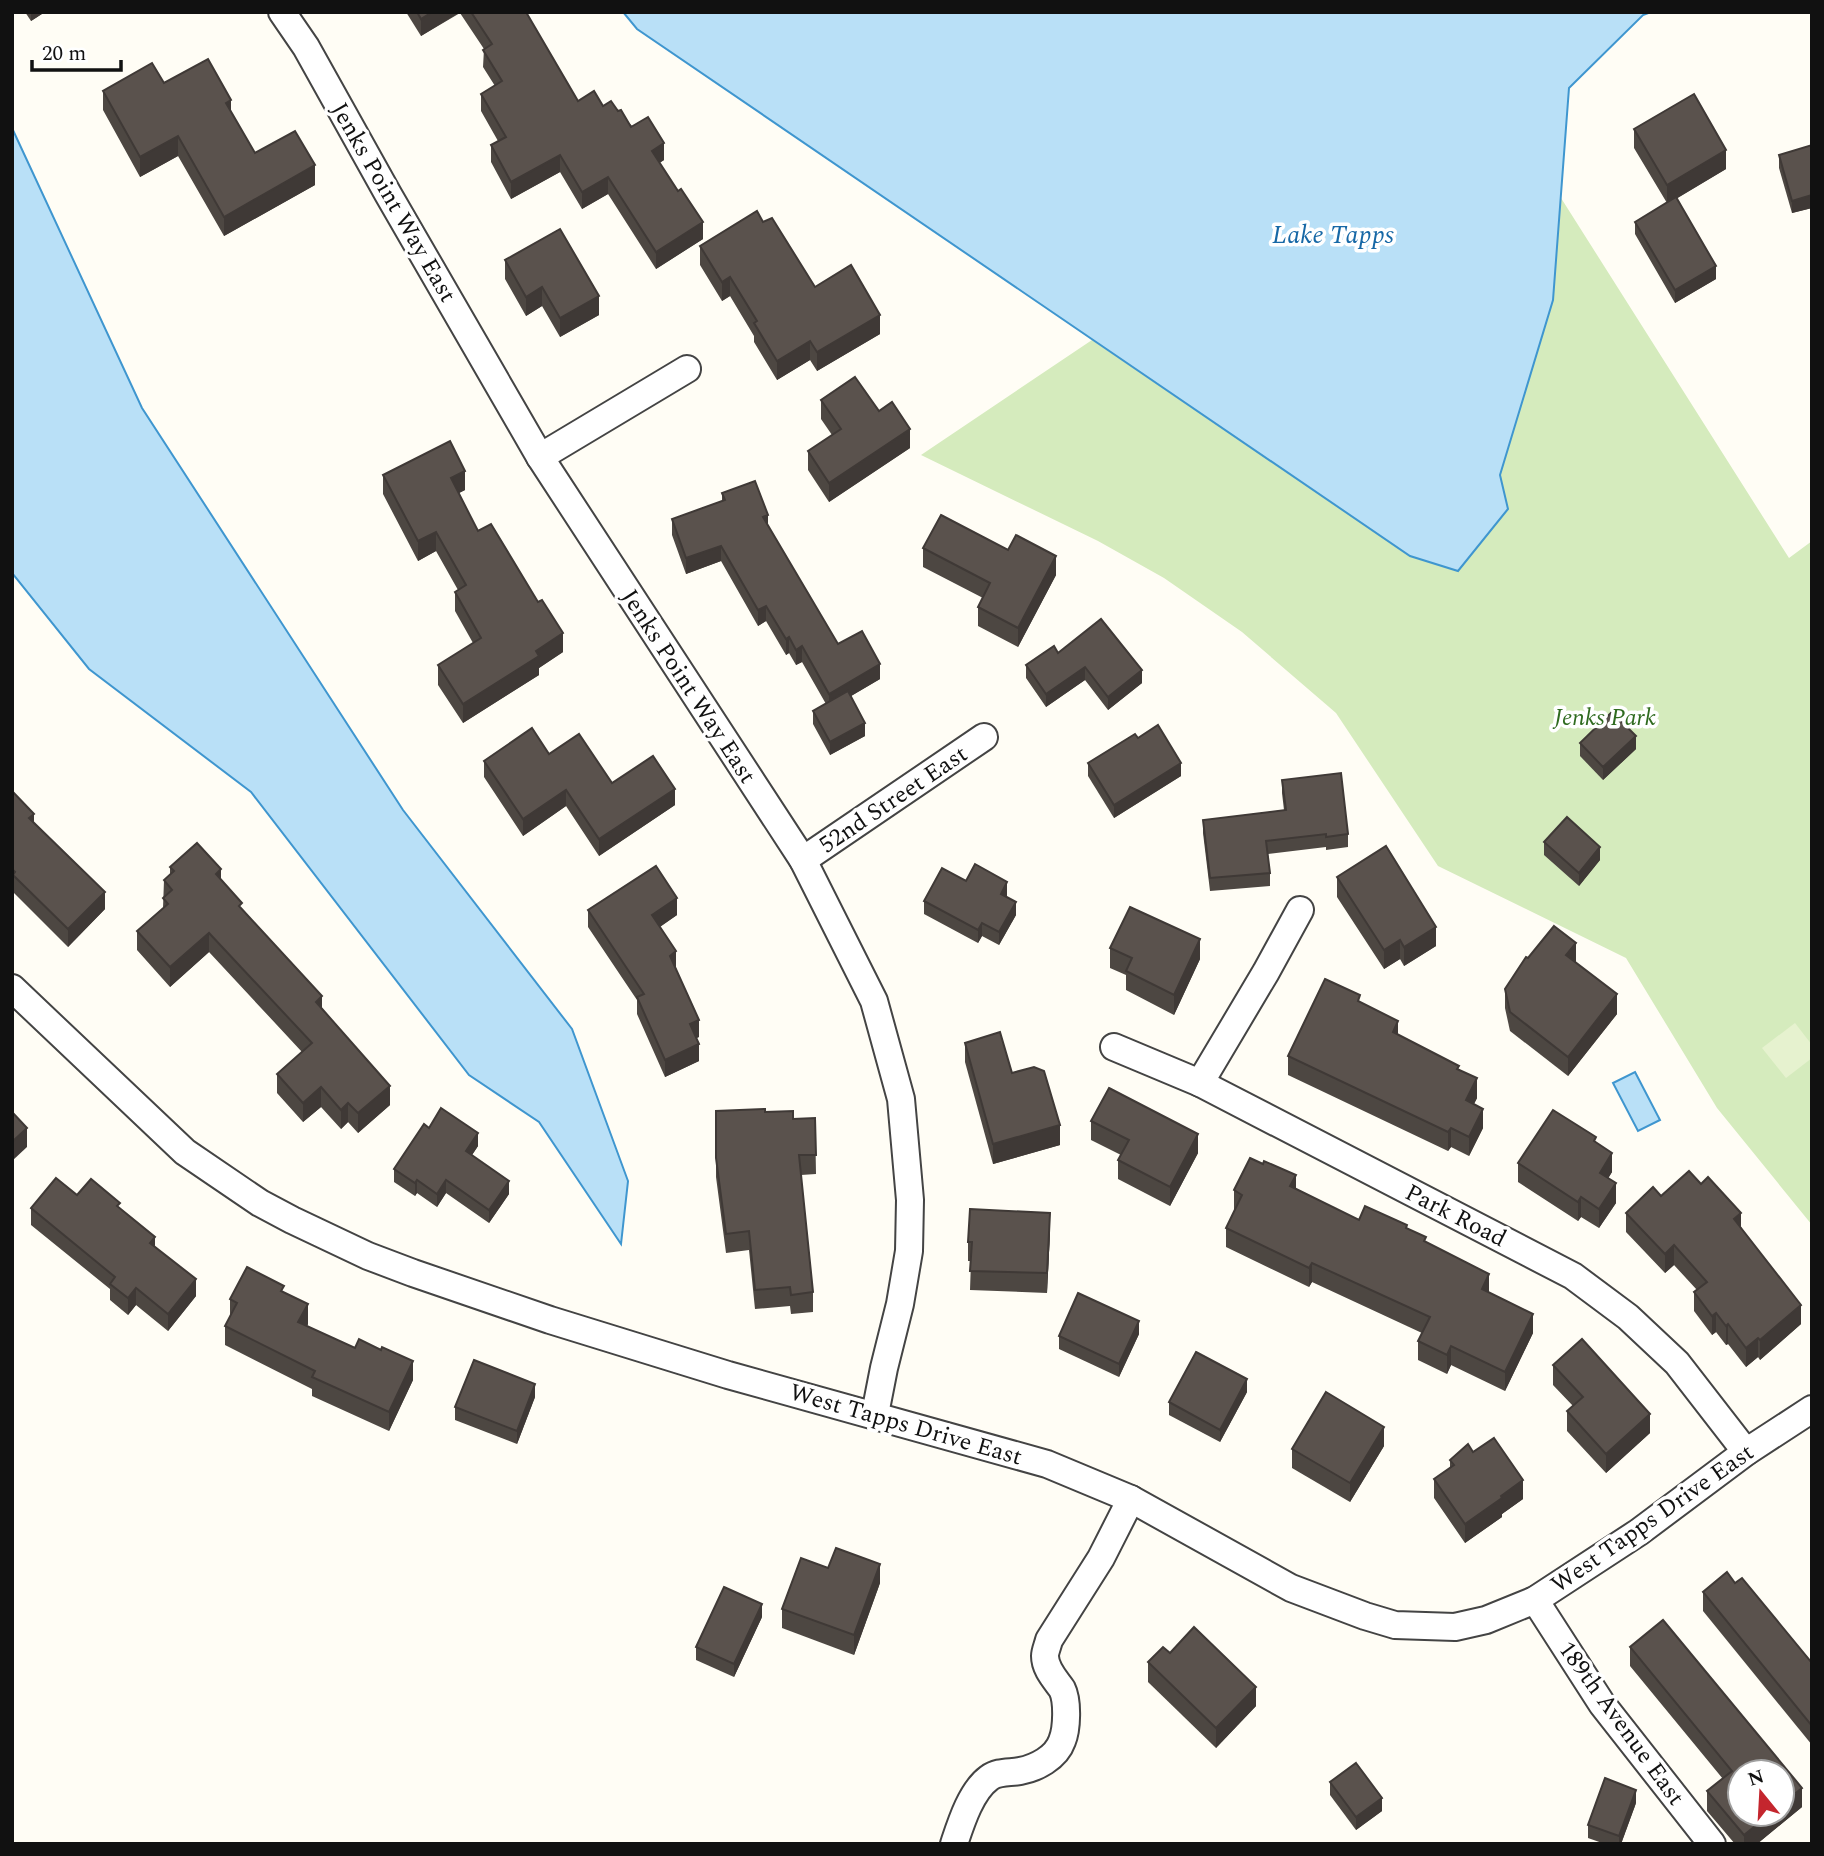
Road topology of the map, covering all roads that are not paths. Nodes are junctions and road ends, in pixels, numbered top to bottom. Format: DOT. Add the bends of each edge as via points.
graph roads {
  1 [pos="282,12"];
  2 [pos="687,369"];
  3 [pos="540,457"];
  4 [pos="984,737"];
  5 [pos="803,860"];
  6 [pos="1300,910"];
  7 [pos="12,989"];
  8 [pos="1114,1048"];
  9 [pos="1200,1083"];
  10 [pos="1812,1409"];
  11 [pos="875,1414"];
  12 [pos="1746,1452"];
  13 [pos="1131,1499"];
  14 [pos="1535,1600"];
  15 [pos="954,1844"];
  16 [pos="1712,1844"];
  1 -- 3 [label="street, Jenks Point Way East"];
  2 -- 3 [label="street"];
  3 -- 5 [label="street, Jenks Point Way East"];
  4 -- 5 [label="street, 52nd Street East"];
  5 -- 11 [label="street, Jenks Point Way East" via="874,1001 901,1099 910,1200 909,1251"];
  6 -- 9 [label="street"];
  7 -- 11 [label="street, West Tapps Drive East" via="185,1152 292,1220 368,1256 550,1320"];
  8 -- 9 [label="street, Park Road"];
  9 -- 12 [label="street, Park Road" via="1573,1276 1628,1317 1677,1363"];
  10 -- 12 [label="street, West Tapps Drive East"];
  11 -- 13 [label="street, West Tapps Drive East" via="1047,1464"];
  12 -- 14 [label="street, West Tapps Drive East" via="1639,1532"];
  13 -- 14 [label="street, West Tapps Drive East" via="1291,1588 1395,1625 1455,1627"];
  13 -- 15 [label="street" via="1101,1558 1049,1640 1045,1656 1067,1705 1062,1742 1040,1765 989,1777 978,1790"];
  14 -- 16 [label="street, 189th Avenue East" via="1602,1704"];
}
